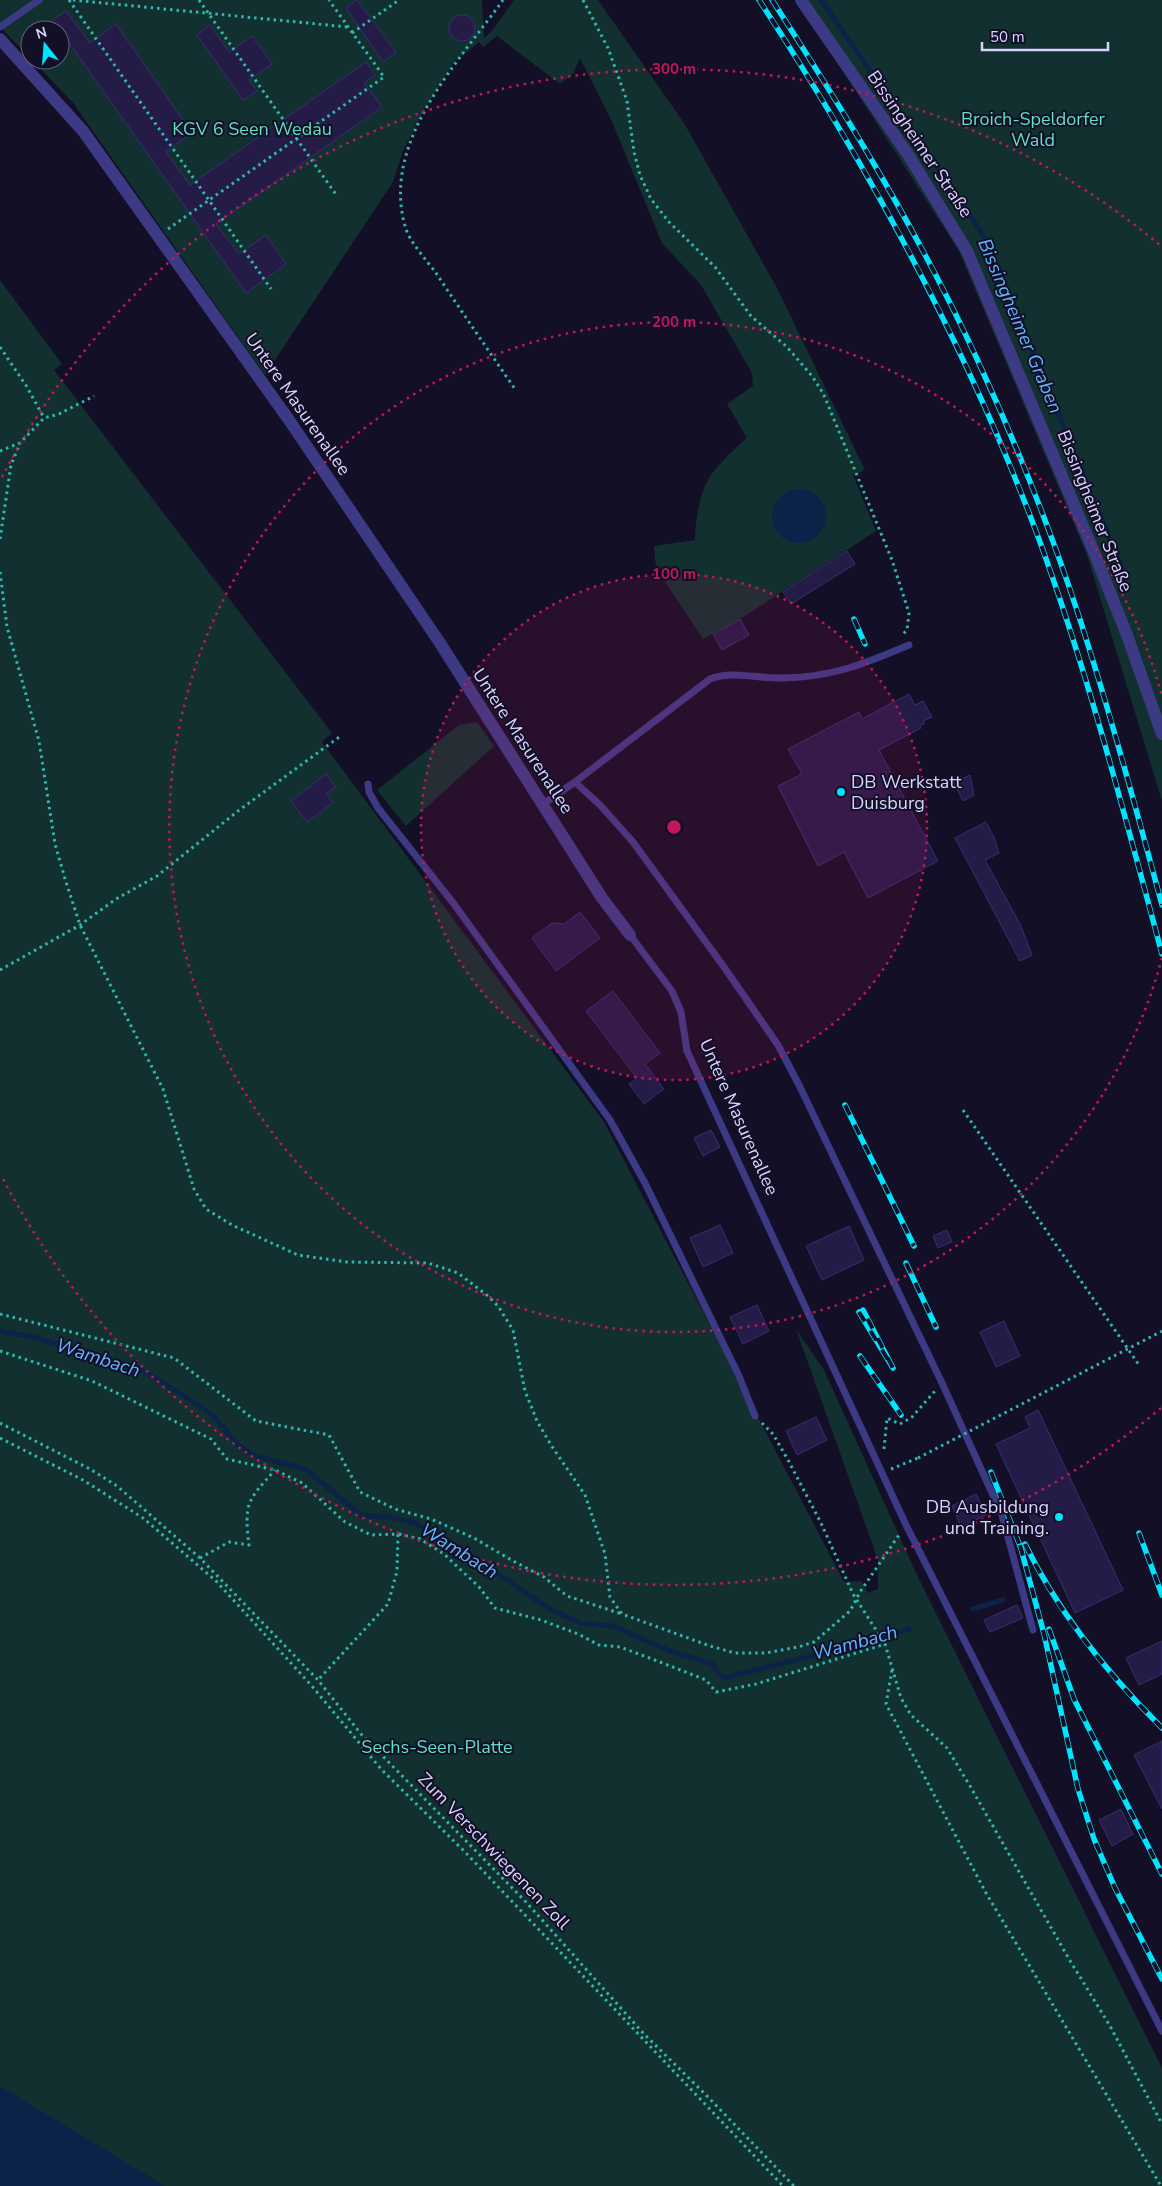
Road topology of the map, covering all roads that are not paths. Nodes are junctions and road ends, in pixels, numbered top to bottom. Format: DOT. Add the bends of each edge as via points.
graph roads {
  1 [pos="39,0"];
  2 [pos="801,0"];
  3 [pos="0,27"];
  4 [pos="0,39"];
  5 [pos="909,645"];
  6 [pos="1162,734"];
  7 [pos="575,782"];
  8 [pos="368,784"];
  9 [pos="543,804"];
  10 [pos="630,935"];
  11 [pos="755,1416"];
  12 [pos="1033,1630"];
  13 [pos="1162,2031"];
  1 -- 3 [label="lane"];
  2 -- 6 [label="street, Bissingheimer Straße" via="909,156 967,251 1091,545"];
  4 -- 9 [label="street, Untere Masurenallee" via="84,131 300,436 440,643"];
  5 -- 7 [label="lane" via="829,674 781,678 721,675 710,679"];
  7 -- 9 [label="lane"];
  7 -- 12 [label="lane" via="633,842 778,1045 942,1383 1002,1515"];
  8 -- 11 [label="lane" via="378,808 454,904 610,1120 645,1183"];
  9 -- 10 [label="street, Untere Masurenallee" via="602,898"];
  10 -- 13 [label="lane, Untere Masurenallee" via="672,991 682,1012 687,1052 906,1524"];
}
